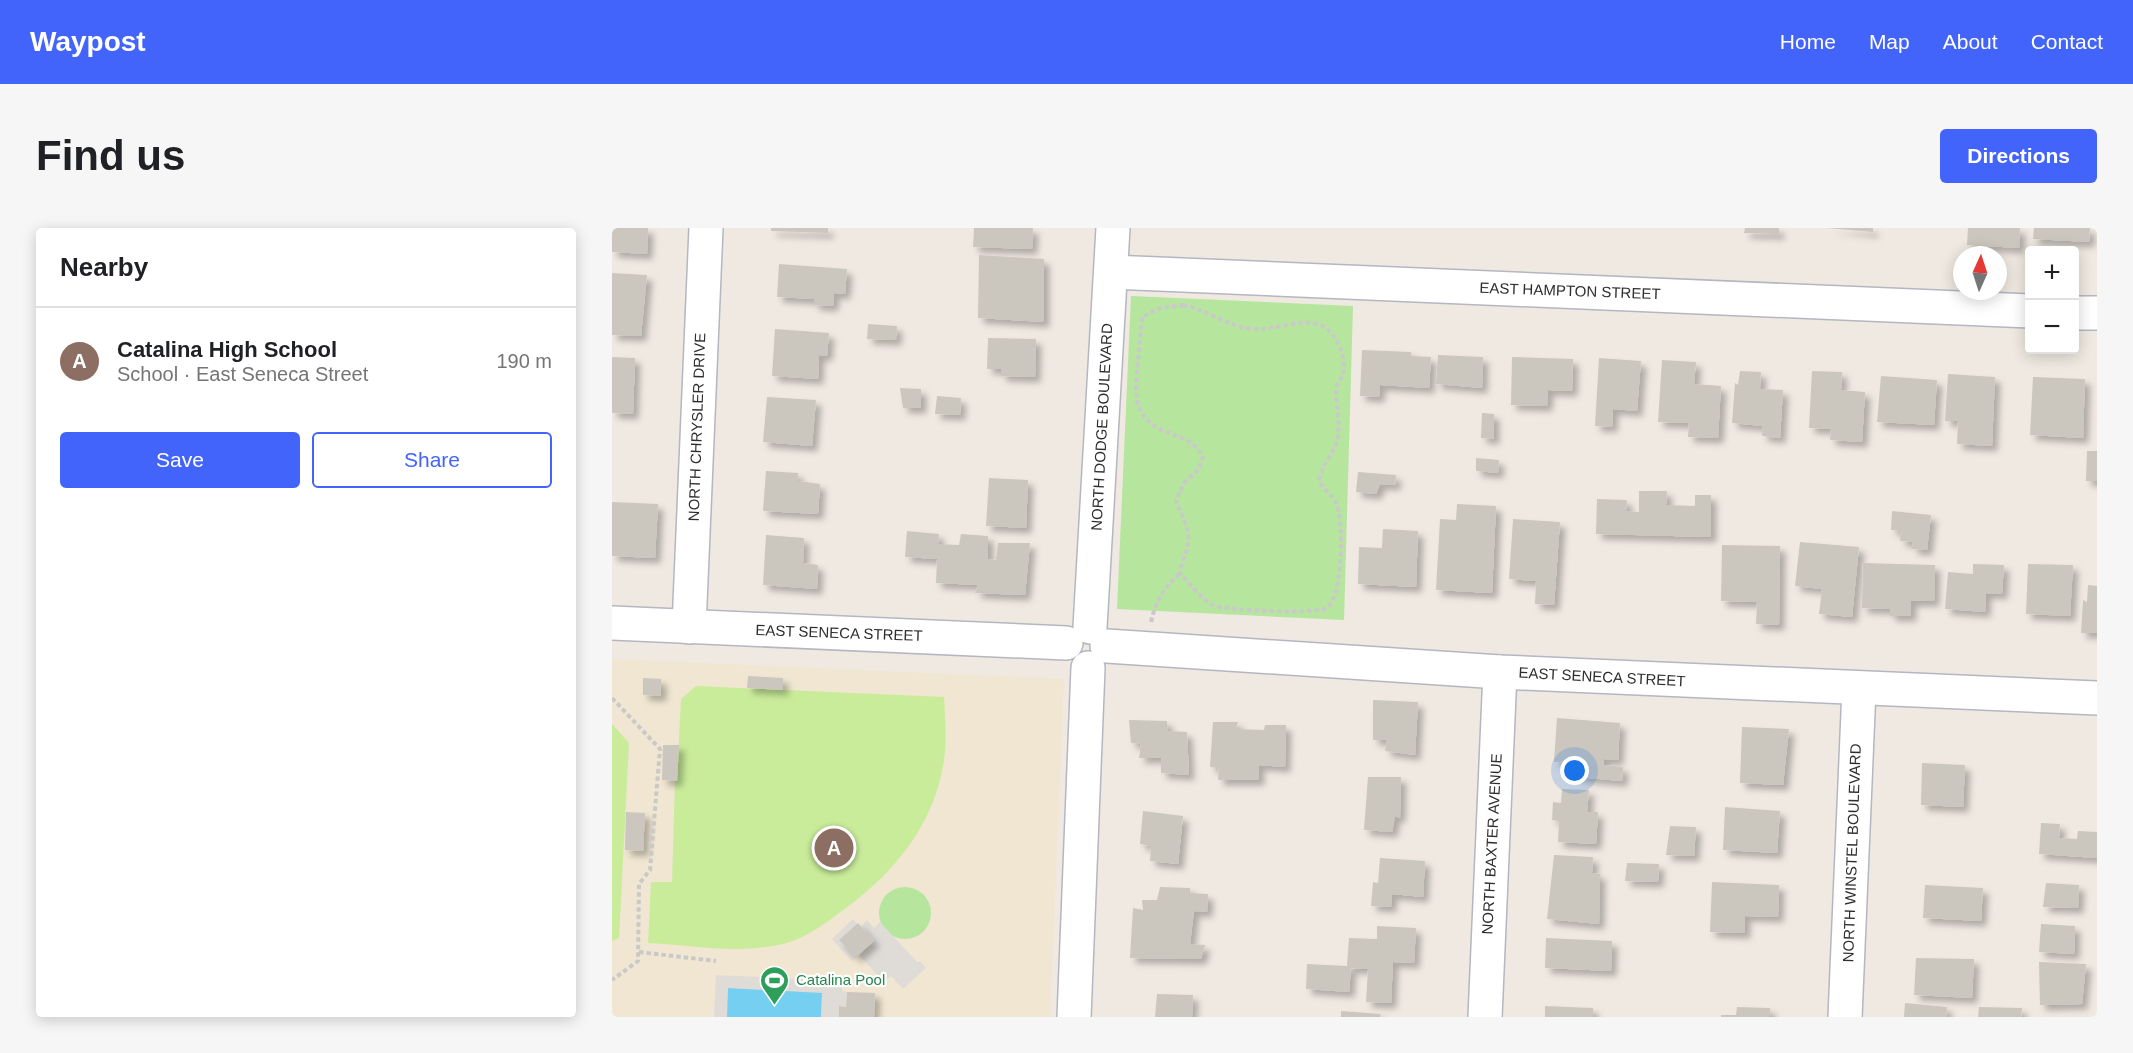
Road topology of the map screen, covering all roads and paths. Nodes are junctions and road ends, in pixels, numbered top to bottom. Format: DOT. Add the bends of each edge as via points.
graph roads {
  1 [pos="706,228"];
  2 [pos="1113,228"];
  3 [pos="1111,272"];
  4 [pos="2025,311"];
  5 [pos="2079,313"];
  6 [pos="2097,314"];
  7 [pos="1180,573"];
  8 [pos="612,623"];
  9 [pos="689,627"];
  10 [pos="1088,646"];
  11 [pos="1145,649"];
  12 [pos="1500,672"];
  13 [pos="1859,689"];
  14 [pos="612,698"];
  15 [pos="2097,698"];
  16 [pos="639,952"];
  17 [pos="716,961"];
  18 [pos="612,980"];
  19 [pos="1074,1017"];
  20 [pos="1485,1017"];
  21 [pos="1845,1017"];
  1 -- 9 [label="street, NORTH CHRYSLER DRIVE"];
  2 -- 3 [label="street, NORTH DODGE BOULEVARD"];
  3 -- 4 [label="street, EAST HAMPTON STREET"];
  3 -- 10 [label="street, NORTH DODGE BOULEVARD"];
  5 -- 6 [label="street"];
  7 -- 7 [label="path" via="1188,544 1187,528 1176,501 1203,458 1199,449 1184,439 1154,428 1137,402 1142,317 1160,308 1183,305 1237,326 1256,329 1318,324 1334,336 1341,348 1343,374 1336,388 1338,438 1334,453 1320,471 1319,481 1336,502 1341,525 1338,592 1328,608 1316,611 1233,609 1214,605"];
  7 -- 11 [label="path" via="1163,588 1155,604"];
  8 -- 9 [label="street, EAST SENECA STREET"];
  9 -- 10 [label="street, EAST SENECA STREET"];
  10 -- 11 [label="street, EAST SENECA STREET"];
  10 -- 19 [label="street, NORTH DODGE BOULEVARD"];
  11 -- 12 [label="street, EAST SENECA STREET"];
  12 -- 13 [label="street, EAST SENECA STREET"];
  12 -- 20 [label="street, NORTH BAXTER AVENUE"];
  13 -- 15 [label="street, EAST SENECA STREET"];
  13 -- 21 [label="street, NORTH WINSTEL BOULEVARD"];
  14 -- 16 [label="path" via="660,748 650,870 639,884"];
  16 -- 17 [label="path"];
  16 -- 18 [label="path" via="638,961"];
}
